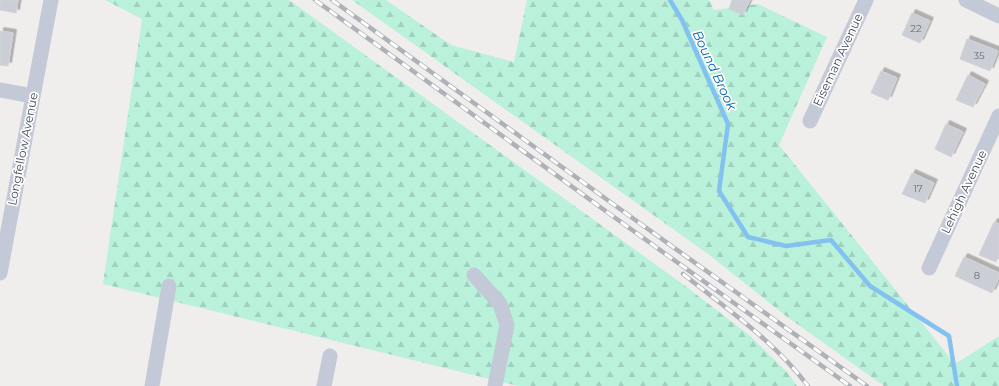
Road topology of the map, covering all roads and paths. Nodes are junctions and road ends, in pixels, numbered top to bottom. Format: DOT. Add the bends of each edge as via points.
graph roads {
  1 [pos="51,0"];
  2 [pos="866,0"];
  3 [pos="966,0"];
  4 [pos="999,16"];
  5 [pos="0,90"];
  6 [pos="33,96"];
  7 [pos="999,116"];
  8 [pos="810,121"];
  9 [pos="1,264"];
  10 [pos="929,268"];
  11 [pos="474,275"];
  12 [pos="168,286"];
  13 [pos="330,356"];
  14 [pos="152,386"];
  15 [pos="324,386"];
  16 [pos="495,386"];
  1 -- 6 [label="street, Longfellow Avenue"];
  2 -- 8 [label="street, Eiseman Avenue"];
  3 -- 4 [label="street"];
  5 -- 6 [label="street"];
  6 -- 9 [label="street, Longfellow Avenue"];
  7 -- 10 [label="street, Lehigh Avenue"];
  11 -- 16 [label="street" via="500,304 507,325"];
  12 -- 14 [label="street"];
  13 -- 15 [label="street"];
}
